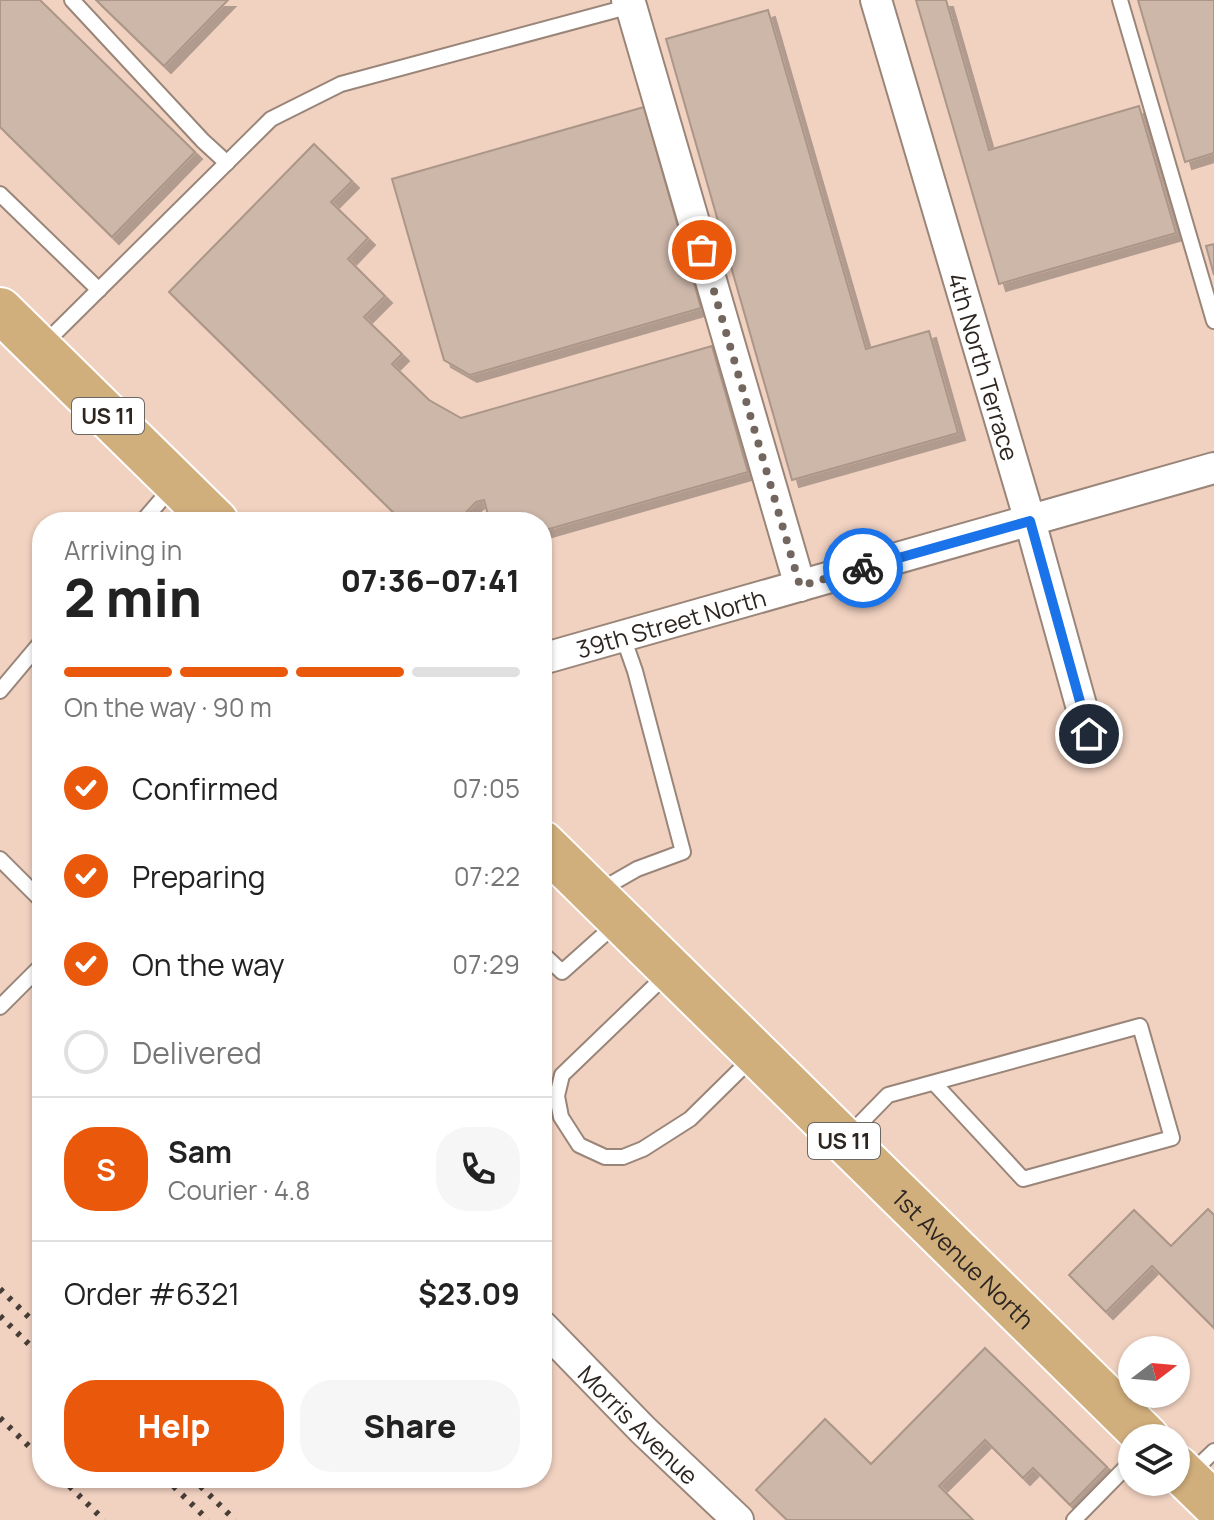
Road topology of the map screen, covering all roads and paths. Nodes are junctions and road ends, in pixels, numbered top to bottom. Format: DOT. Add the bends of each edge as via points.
graph roads {
  1 [pos="72,0"];
  2 [pos="876,0"];
  3 [pos="1120,0"];
  4 [pos="637,2"];
  5 [pos="227,163"];
  6 [pos="0,194"];
  7 [pos="99,290"];
  8 [pos="0,310"];
  9 [pos="1214,321"];
  10 [pos="39,349"];
  11 [pos="1214,468"];
  12 [pos="175,483"];
  13 [pos="150,512"];
  14 [pos="205,512"];
  15 [pos="1030,521"];
  16 [pos="800,586"];
  17 [pos="623,637"];
  18 [pos="32,653"];
  19 [pos="552,656"];
  20 [pos="0,691"];
  21 [pos="1089,734"];
  22 [pos="552,857"];
  23 [pos="0,859"];
  24 [pos="32,891"];
  25 [pos="607,907"];
  26 [pos="552,962"];
  27 [pos="671,970"];
  28 [pos="32,975"];
  29 [pos="0,1007"];
  30 [pos="756,1054"];
  31 [pos="934,1083"];
  32 [pos="844,1140"];
  33 [pos="552,1336"];
  34 [pos="1133,1424"];
  35 [pos="1118,1475"];
  36 [pos="738,1520"];
  37 [pos="1074,1520"];
  1 -- 5 [label="lane"];
  2 -- 15 [label="street, 4th North Terrace"];
  3 -- 9 [label="lane"];
  4 -- 5 [label="lane" via="341,84 271,119"];
  4 -- 16 [label="street"];
  5 -- 7 [label="lane"];
  6 -- 7 [label="lane"];
  7 -- 10 [label="lane"];
  8 -- 10 [label="main road, US 11"];
  10 -- 12 [label="main road, US 11"];
  11 -- 15 [label="street, 39th Street North"];
  12 -- 13 [label="lane"];
  12 -- 14 [label="main road, US 11"];
  15 -- 16 [label="street, 39th Street North"];
  15 -- 21 [label="street, 4th North Terrace"];
  16 -- 17 [label="street, 39th Street North"];
  17 -- 19 [label="street, 39th Street North"];
  17 -- 25 [label="lane" via="683,852 637,869"];
  18 -- 20 [label="lane"];
  22 -- 25 [label="main road, 1st Avenue North / US 11"];
  23 -- 24 [label="lane"];
  25 -- 26 [label="lane" via="562,972"];
  25 -- 27 [label="main road, 1st Avenue North / US 11"];
  27 -- 30 [label="main road, 1st Avenue North / US 11"];
  27 -- 30 [label="lane" via="562,1075 557,1096 561,1117 579,1145 605,1157 643,1149 690,1119"];
  28 -- 29 [label="lane"];
  30 -- 32 [label="main road, 1st Avenue North / US 11"];
  31 -- 31 [label="lane" via="1140,1026 1172,1138 1023,1179"];
  31 -- 32 [label="lane" via="888,1095"];
  32 -- 34 [label="main road, 1st Avenue North / US 11"];
  33 -- 36 [label="street, Morris Avenue"];
  35 -- 37 [label="lane"];
}
